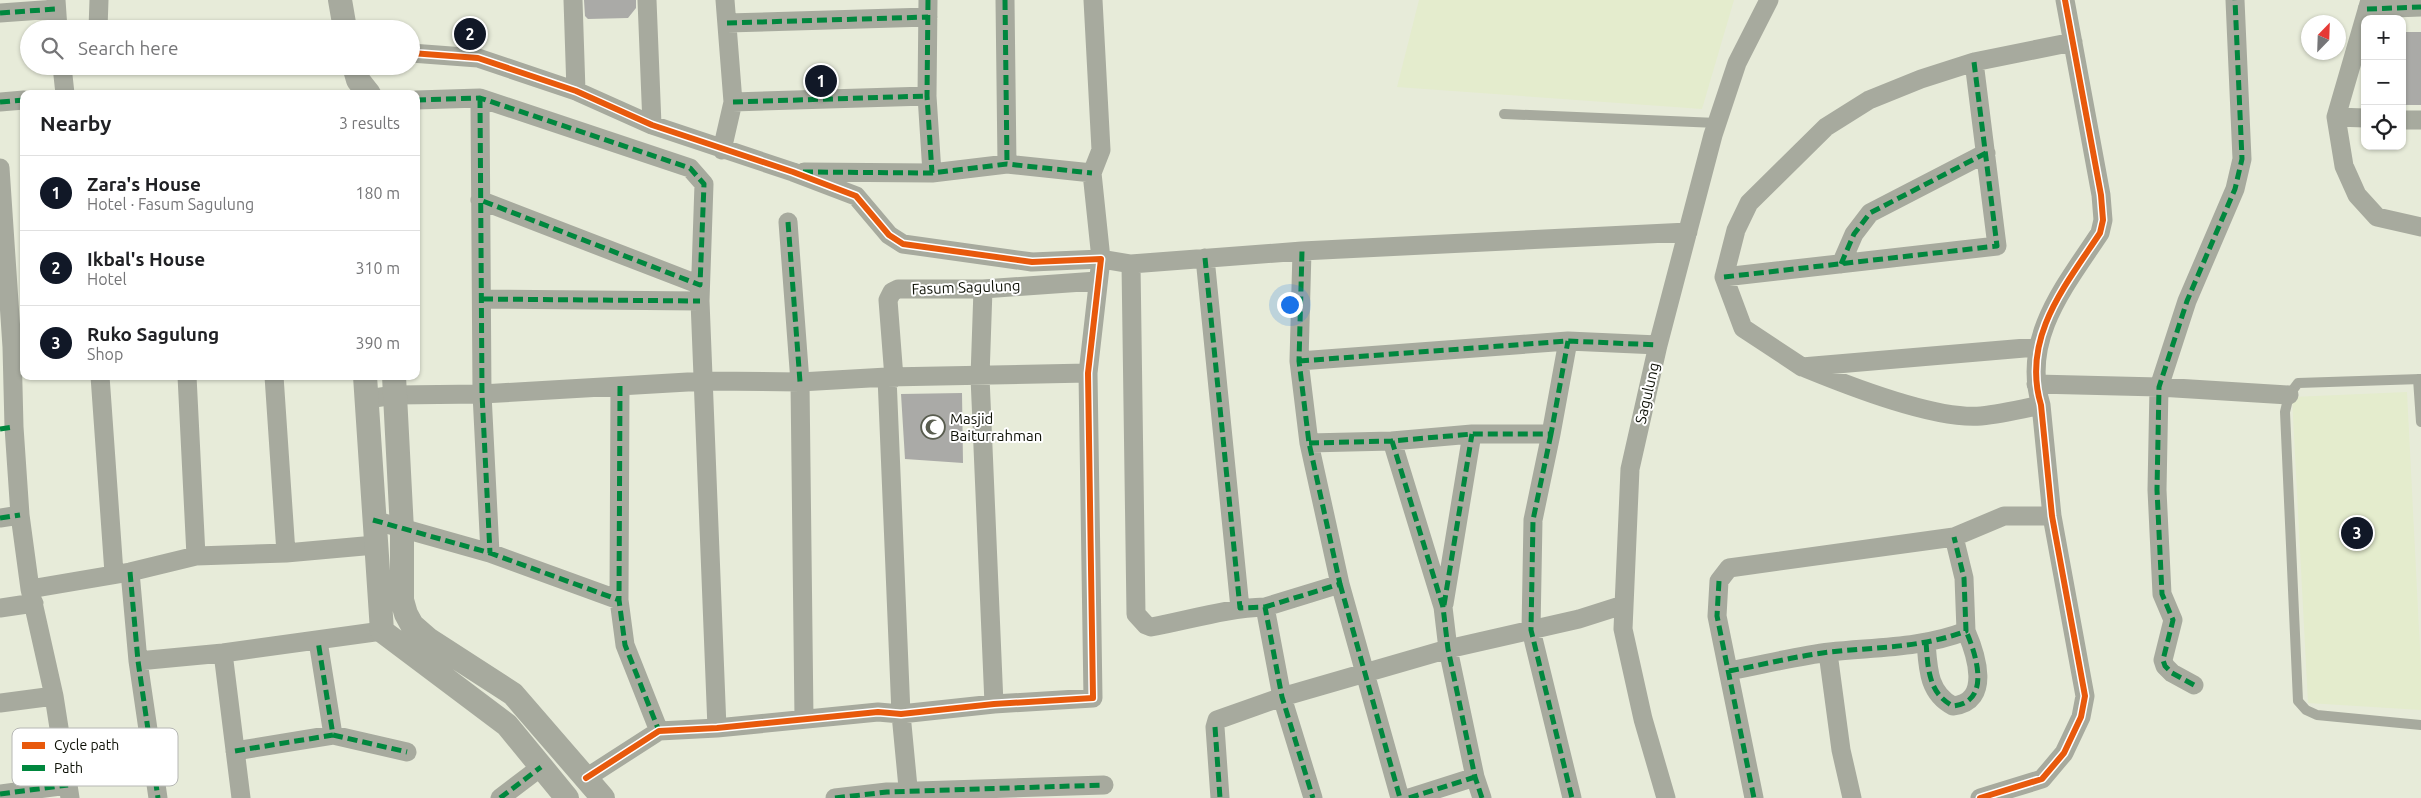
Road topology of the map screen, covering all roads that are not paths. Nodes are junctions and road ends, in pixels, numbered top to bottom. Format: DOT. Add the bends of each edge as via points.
graph roads {
  1 [pos="99,0"];
  2 [pos="340,0"];
  3 [pos="573,0"];
  4 [pos="647,0"];
  5 [pos="725,0"];
  6 [pos="1004,0"];
  7 [pos="1093,0"];
  8 [pos="1769,0"];
  9 [pos="2065,0"];
  10 [pos="2235,0"];
  11 [pos="56,4"];
  12 [pos="2369,4"];
  13 [pos="2421,7"];
  14 [pos="928,9"];
  15 [pos="0,13"];
  16 [pos="57,20"];
  17 [pos="98,20"];
  18 [pos="343,20"];
  19 [pos="727,23"];
  20 [pos="2073,42"];
  21 [pos="420,55"];
  22 [pos="1974,62"];
  23 [pos="63,75"];
  24 [pos="65,90"];
  25 [pos="576,91"];
  26 [pos="927,96"];
  27 [pos="480,98"];
  28 [pos="20,100"];
  29 [pos="420,100"];
  30 [pos="0,102"];
  31 [pos="733,102"];
  32 [pos="1504,114"];
  33 [pos="2336,117"];
  34 [pos="2361,118"];
  35 [pos="2406,120"];
  36 [pos="2421,120"];
  37 [pos="1717,123"];
  38 [pos="652,125"];
  39 [pos="722,150"];
  40 [pos="1986,153"];
  41 [pos="1007,164"];
  42 [pos="0,168"];
  43 [pos="793,172"];
  44 [pos="932,173"];
  45 [pos="1092,173"];
  46 [pos="480,200"];
  47 [pos="788,222"];
  48 [pos="2421,227"];
  49 [pos="1688,232"];
  50 [pos="1302,251"];
  51 [pos="1205,258"];
  52 [pos="1101,259"];
  53 [pos="1131,264"];
  54 [pos="1840,264"];
  55 [pos="1724,277"];
  56 [pos="1097,281"];
  57 [pos="983,289"];
  58 [pos="700,293"];
  59 [pos="483,299"];
  60 [pos="1568,341"];
  61 [pos="1658,345"];
  62 [pos="12,347"];
  63 [pos="2037,347"];
  64 [pos="1299,360"];
  65 [pos="1802,367"];
  66 [pos="1088,373"];
  67 [pos="980,377"];
  68 [pos="890,378"];
  69 [pos="2420,379"];
  70 [pos="100,380"];
  71 [pos="188,380"];
  72 [pos="274,380"];
  73 [pos="705,381"];
  74 [pos="800,382"];
  75 [pos="2036,384"];
  76 [pos="395,386"];
  77 [pos="620,386"];
  78 [pos="2159,387"];
  79 [pos="366,388"];
  80 [pos="482,394"];
  81 [pos="2289,395"];
  82 [pos="2041,405"];
  83 [pos="2421,422"];
  84 [pos="7,428"];
  85 [pos="1472,434"];
  86 [pos="1551,434"];
  87 [pos="1392,441"];
  88 [pos="1309,442"];
  89 [pos="20,515"];
  90 [pos="2052,516"];
  91 [pos="0,518"];
  92 [pos="373,520"];
  93 [pos="402,530"];
  94 [pos="1954,538"];
  95 [pos="375,545"];
  96 [pos="490,552"];
  97 [pos="286,553"];
  98 [pos="196,556"];
  99 [pos="402,569"];
  100 [pos="377,571"];
  101 [pos="122,572"];
  102 [pos="1340,584"];
  103 [pos="32,596"];
  104 [pos="619,600"];
  105 [pos="1623,605"];
  106 [pos="1265,607"];
  107 [pos="1443,607"];
  108 [pos="0,608"];
  109 [pos="1240,608"];
  110 [pos="1531,630"];
  111 [pos="1966,630"];
  112 [pos="382,631"];
  113 [pos="318,641"];
  114 [pos="1926,642"];
  115 [pos="1448,650"];
  116 [pos="1828,652"];
  117 [pos="223,653"];
  118 [pos="138,661"];
  119 [pos="1728,671"];
  120 [pos="1367,674"];
  121 [pos="2194,685"];
  122 [pos="54,696"];
  123 [pos="1282,697"];
  124 [pos="0,703"];
  125 [pos="994,704"];
  126 [pos="901,714"];
  127 [pos="804,719"];
  128 [pos="2421,725"];
  129 [pos="59,728"];
  130 [pos="148,728"];
  131 [pos="717,728"];
  132 [pos="658,731"];
  133 [pos="333,735"];
  134 [pos="235,751"];
  135 [pos="407,752"];
  136 [pos="542,767"];
  137 [pos="1475,777"];
  138 [pos="586,778"];
  139 [pos="1104,785"];
  140 [pos="69,792"];
  141 [pos="0,794"];
  142 [pos="909,795"];
  143 [pos="241,798"];
  144 [pos="500,798"];
  145 [pos="567,798"];
  146 [pos="603,798"];
  147 [pos="835,798"];
  148 [pos="1220,798"];
  149 [pos="1313,798"];
  150 [pos="1400,798"];
  151 [pos="1409,798"];
  152 [pos="1482,798"];
  153 [pos="1572,798"];
  154 [pos="1666,798"];
  155 [pos="1754,798"];
  156 [pos="1852,798"];
  157 [pos="1980,798"];
  1 -- 17 [label="street"];
  2 -- 18 [label="street"];
  3 -- 25 [label="street"];
  4 -- 38 [label="street"];
  5 -- 19 [label="street"];
  6 -- 41 [label="street"];
  7 -- 45 [label="street" via="1101,150"];
  8 -- 37 [label="street, Sagulung" via="1737,64"];
  9 -- 20 [label="street"];
  10 -- 78 [label="street" via="2242,159 2236,189 2187,301"];
  11 -- 15 [label="street"];
  11 -- 16 [label="street"];
  12 -- 13 [label="street"];
  12 -- 33 [label="street"];
  14 -- 19 [label="street"];
  14 -- 26 [label="street"];
  19 -- 31 [label="street"];
  20 -- 22 [label="street"];
  20 -- 63 [label="street" via="2103,220 2100,233 2052,306"];
  21 -- 25 [label="street" via="478,58"];
  22 -- 40 [label="street"];
  22 -- 55 [label="street" via="1869,100 1826,127 1749,203 1736,230"];
  23 -- 24 [label="street"];
  25 -- 38 [label="street"];
  26 -- 31 [label="street"];
  26 -- 44 [label="street"];
  27 -- 29 [label="street"];
  27 -- 46 [label="street"];
  27 -- 58 [label="street" via="690,168 704,184"];
  28 -- 30 [label="street"];
  31 -- 39 [label="street"];
  32 -- 37 [label="lane"];
  33 -- 34 [label="street"];
  33 -- 48 [label="street" via="2344,166 2357,195 2377,217"];
  35 -- 36 [label="street"];
  37 -- 49 [label="street, Sagulung"];
  38 -- 39 [label="street"];
  39 -- 43 [label="street"];
  40 -- 54 [label="street" via="1870,213 1854,234"];
  40 -- 54 [label="street" via="1997,246"];
  41 -- 44 [label="street"];
  41 -- 45 [label="street"];
  42 -- 62 [label="street"];
  43 -- 44 [label="street"];
  43 -- 52 [label="street" via="856,196 889,235 903,244 1032,262"];
  45 -- 52 [label="street"];
  46 -- 58 [label="street"];
  46 -- 59 [label="street"];
  47 -- 74 [label="street"];
  49 -- 50 [label="street"];
  49 -- 61 [label="street, Sagulung"];
  50 -- 51 [label="street"];
  50 -- 64 [label="street"];
  51 -- 53 [label="street"];
  51 -- 109 [label="street"];
  52 -- 53 [label="street"];
  52 -- 56 [label="street"];
  53 -- 109 [label="street" via="1136,614 1151,626"];
  54 -- 55 [label="street"];
  55 -- 65 [label="street" via="1743,328"];
  56 -- 57 [label="street, Fasum Sagulung"];
  56 -- 66 [label="street"];
  57 -- 67 [label="street"];
  57 -- 68 [label="street, Fasum Sagulung" via="898,289 892,292 888,300"];
  58 -- 59 [label="street"];
  58 -- 73 [label="street"];
  59 -- 80 [label="street"];
  60 -- 61 [label="street"];
  60 -- 64 [label="street"];
  60 -- 86 [label="street"];
  61 -- 105 [label="street, Sagulung" via="1630,469"];
  62 -- 84 [label="street"];
  63 -- 65 [label="street"];
  63 -- 75 [label="street"];
  64 -- 88 [label="street"];
  65 -- 82 [label="street" via="1852,387 1940,413 1980,416"];
  66 -- 67 [label="street"];
  66 -- 125 [label="street" via="1093,698"];
  67 -- 68 [label="street"];
  67 -- 125 [label="street"];
  68 -- 74 [label="street"];
  68 -- 126 [label="street"];
  69 -- 81 [label="lane" via="2298,383"];
  69 -- 83 [label="lane"];
  70 -- 101 [label="street"];
  71 -- 98 [label="street"];
  72 -- 97 [label="street"];
  73 -- 74 [label="street"];
  73 -- 77 [label="street"];
  73 -- 131 [label="street"];
  74 -- 127 [label="street"];
  75 -- 78 [label="street"];
  75 -- 82 [label="street"];
  76 -- 79 [label="street"];
  76 -- 80 [label="street"];
  76 -- 93 [label="street"];
  77 -- 80 [label="street"];
  77 -- 104 [label="street"];
  78 -- 81 [label="street"];
  78 -- 121 [label="street" via="2156,490 2162,594 2173,620 2163,660 2172,673"];
  79 -- 92 [label="street"];
  80 -- 96 [label="street"];
  81 -- 128 [label="lane" via="2285,412 2298,701 2316,715"];
  82 -- 90 [label="street"];
  84 -- 89 [label="street"];
  85 -- 86 [label="street"];
  85 -- 87 [label="street"];
  85 -- 107 [label="street"];
  86 -- 110 [label="street" via="1533,520"];
  87 -- 88 [label="street"];
  87 -- 107 [label="street"];
  88 -- 102 [label="street"];
  89 -- 91 [label="street"];
  89 -- 103 [label="street"];
  90 -- 94 [label="street" via="2004,516"];
  90 -- 157 [label="street" via="2085,696 2081,717 2064,754 2042,779"];
  92 -- 93 [label="street"];
  92 -- 95 [label="street"];
  93 -- 96 [label="street"];
  93 -- 99 [label="street"];
  94 -- 111 [label="street" via="1964,578"];
  94 -- 119 [label="street" via="1729,568 1718,581 1717,616"];
  95 -- 97 [label="street"];
  95 -- 100 [label="street"];
  96 -- 104 [label="street"];
  97 -- 98 [label="street"];
  98 -- 101 [label="street"];
  99 -- 100 [label="street"];
  99 -- 138 [label="street" via="402,600 412,625 428,639 513,694"];
  100 -- 112 [label="street"];
  101 -- 103 [label="street"];
  101 -- 118 [label="street"];
  102 -- 106 [label="street"];
  102 -- 120 [label="street"];
  103 -- 108 [label="street"];
  103 -- 122 [label="street"];
  104 -- 132 [label="street" via="626,645"];
  105 -- 110 [label="street"];
  105 -- 154 [label="street, Sagulung" via="1623,629 1643,720"];
  106 -- 109 [label="street"];
  106 -- 123 [label="street"];
  107 -- 115 [label="street"];
  110 -- 115 [label="street"];
  110 -- 153 [label="street"];
  111 -- 114 [label="street" via="1946,639"];
  111 -- 114 [label="street" via="1976,653 1978,680 1972,697 1960,705 1953,706 1937,694 1930,682"];
  112 -- 113 [label="street"];
  112 -- 136 [label="street" via="507,725"];
  113 -- 117 [label="street"];
  113 -- 133 [label="street"];
  114 -- 116 [label="street"];
  115 -- 120 [label="street"];
  115 -- 137 [label="street"];
  116 -- 119 [label="street"];
  116 -- 156 [label="street" via="1841,750"];
  117 -- 118 [label="street"];
  117 -- 134 [label="street"];
  118 -- 130 [label="street"];
  119 -- 155 [label="street"];
  120 -- 123 [label="street"];
  120 -- 150 [label="street"];
  122 -- 124 [label="street"];
  122 -- 129 [label="street"];
  123 -- 148 [label="street" via="1215,723"];
  123 -- 149 [label="street"];
  125 -- 126 [label="street"];
  126 -- 127 [label="street" via="878,712"];
  126 -- 142 [label="street"];
  127 -- 131 [label="street"];
  131 -- 132 [label="street"];
  132 -- 138 [label="street"];
  133 -- 134 [label="street"];
  133 -- 135 [label="street"];
  134 -- 143 [label="street"];
  136 -- 144 [label="street"];
  136 -- 145 [label="street"];
  137 -- 151 [label="street"];
  137 -- 152 [label="street"];
  138 -- 146 [label="street"];
  139 -- 142 [label="street"];
  140 -- 141 [label="street"];
  142 -- 147 [label="street"];
}
